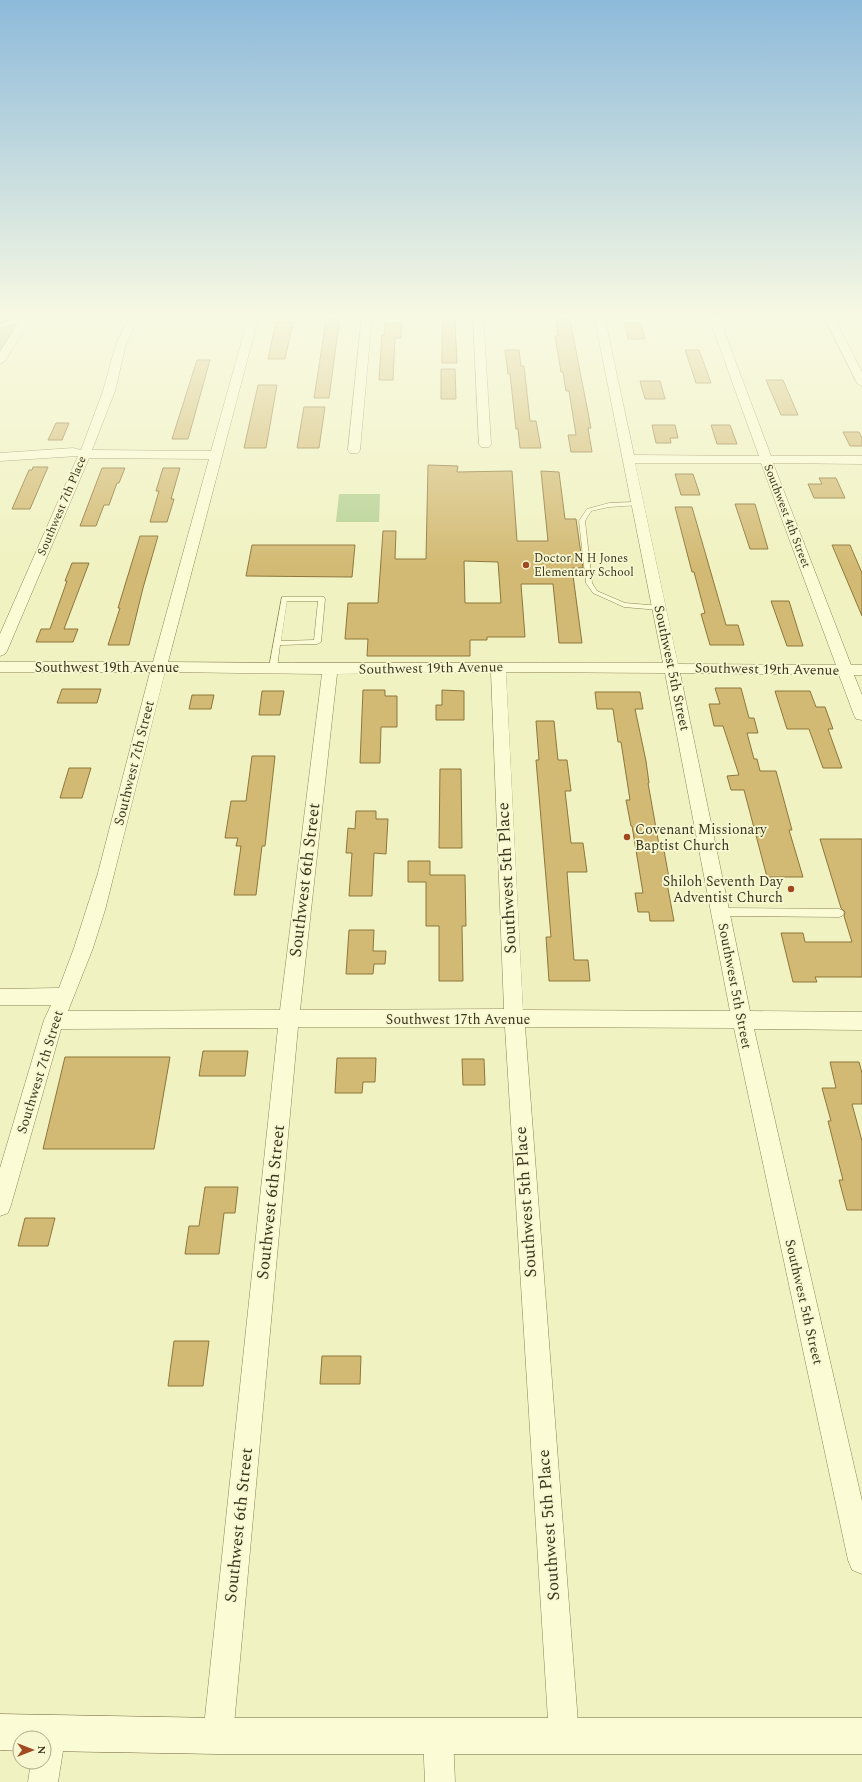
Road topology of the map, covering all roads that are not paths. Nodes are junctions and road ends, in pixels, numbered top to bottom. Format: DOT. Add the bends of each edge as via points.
graph roads {
  1 [pos="106,398"];
  2 [pos="231,398"];
  3 [pos="357,398"];
  4 [pos="484,398"];
  5 [pos="617,398"];
  6 [pos="741,398"];
  7 [pos="485,444"];
  8 [pos="354,450"];
  9 [pos="85,454"];
  10 [pos="216,454"];
  11 [pos="0,457"];
  12 [pos="630,459"];
  13 [pos="766,460"];
  14 [pos="862,460"];
  15 [pos="637,504"];
  16 [pos="659,608"];
  17 [pos="277,643"];
  18 [pos="0,650"];
  19 [pos="0,667"];
  20 [pos="159,667"];
  21 [pos="498,667"];
  22 [pos="273,668"];
  23 [pos="671,668"];
  24 [pos="330,669"];
  25 [pos="845,670"];
  26 [pos="862,670"];
  27 [pos="862,715"];
  28 [pos="721,912"];
  29 [pos="839,914"];
  30 [pos="65,996"];
  31 [pos="0,997"];
  32 [pos="514,1018"];
  33 [pos="54,1020"];
  34 [pos="289,1020"];
  35 [pos="742,1021"];
  36 [pos="862,1021"];
  37 [pos="0,1205"];
  38 [pos="862,1560"];
  39 [pos="0,1732"];
  40 [pos="12,1732"];
  41 [pos="52,1732"];
  42 [pos="218,1736"];
  43 [pos="438,1736"];
  44 [pos="564,1736"];
  45 [pos="862,1736"];
  46 [pos="45,1770"];
  47 [pos="43,1782"];
  48 [pos="440,1782"];
  1 -- 9 [label="street, Southwest 7th Place"];
  2 -- 10 [label="street, Southwest 7th Street"];
  3 -- 8 [label="street"];
  4 -- 7 [label="street"];
  5 -- 12 [label="street, Southwest 5th Street"];
  6 -- 13 [label="street, Southwest 4th Street"];
  9 -- 10 [label="street"];
  9 -- 11 [label="street" via="72,452"];
  9 -- 18 [label="street, Southwest 7th Place"];
  10 -- 20 [label="street, Southwest 7th Street"];
  12 -- 13 [label="street"];
  12 -- 15 [label="street, Southwest 5th Street"];
  13 -- 14 [label="street"];
  13 -- 25 [label="street, Southwest 4th Street"];
  15 -- 16 [label="street, Southwest 5th Street"];
  15 -- 16 [label="lane" via="609,505 589,510 582,521 588,582 595,592 624,605"];
  16 -- 23 [label="street, Southwest 5th Street"];
  17 -- 17 [label="lane" via="317,642 322,599 284,599"];
  17 -- 22 [label="lane"];
  19 -- 20 [label="street, Southwest 19th Avenue"];
  20 -- 22 [label="street, Southwest 19th Avenue"];
  20 -- 30 [label="street, Southwest 7th Street" via="97,907"];
  21 -- 23 [label="street, Southwest 19th Avenue"];
  21 -- 24 [label="street, Southwest 19th Avenue"];
  21 -- 32 [label="street, Southwest 5th Place"];
  22 -- 24 [label="street, Southwest 19th Avenue"];
  23 -- 25 [label="street, Southwest 19th Avenue"];
  23 -- 28 [label="street, Southwest 5th Street"];
  24 -- 34 [label="street, Southwest 6th Street"];
  25 -- 26 [label="street, Southwest 19th Avenue"];
  25 -- 27 [label="street, Southwest 4th Street"];
  28 -- 29 [label="lane"];
  28 -- 35 [label="street, Southwest 5th Street"];
  30 -- 31 [label="street"];
  30 -- 33 [label="street, Southwest 7th Street"];
  32 -- 34 [label="street, Southwest 17th Avenue"];
  32 -- 35 [label="street, Southwest 17th Avenue"];
  32 -- 44 [label="street, Southwest 5th Place"];
  33 -- 34 [label="street, Southwest 17th Avenue"];
  33 -- 37 [label="street, Southwest 7th Street"];
  34 -- 42 [label="street, Southwest 6th Street"];
  35 -- 36 [label="street, Southwest 17th Avenue"];
  35 -- 38 [label="street, Southwest 5th Street"];
  39 -- 40 [label="main road"];
  41 -- 42 [label="main road"];
  42 -- 43 [label="main road"];
  43 -- 44 [label="main road"];
  43 -- 48 [label="street"];
  44 -- 45 [label="main road"];
  46 -- 47 [label="street"];
}
